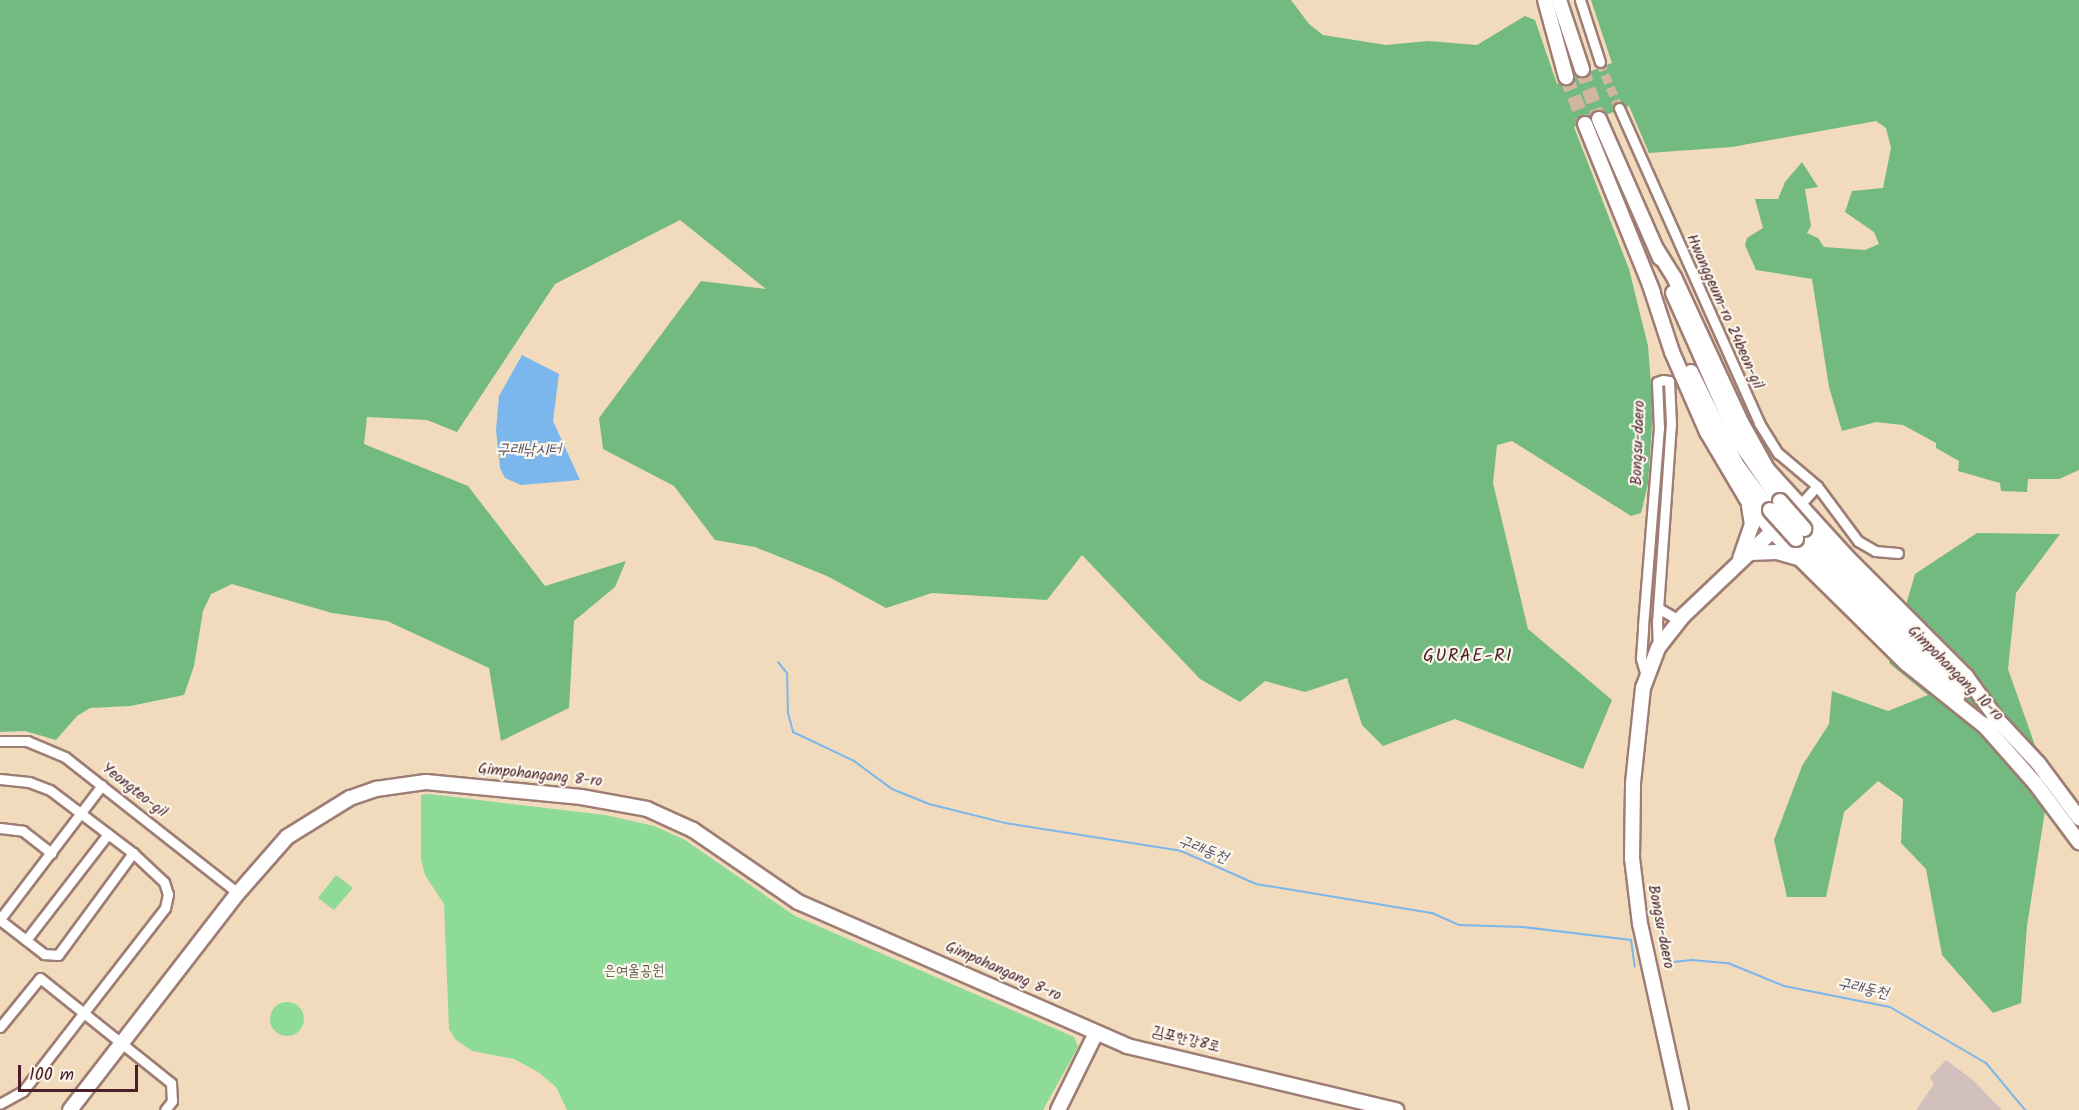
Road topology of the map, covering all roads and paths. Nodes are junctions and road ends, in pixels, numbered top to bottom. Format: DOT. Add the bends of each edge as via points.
graph roads {
  1 [pos="1545,0"];
  2 [pos="1560,0"];
  3 [pos="1580,0"];
  4 [pos="1600,62"];
  5 [pos="1582,69"];
  6 [pos="1566,76"];
  7 [pos="1619,108"];
  8 [pos="1599,119"];
  9 [pos="1584,124"];
  10 [pos="1657,250"];
  11 [pos="1650,285"];
  12 [pos="1817,486"];
  13 [pos="1746,498"];
  14 [pos="1775,506"];
  15 [pos="1799,506"];
  16 [pos="1772,531"];
  17 [pos="1750,553"];
  18 [pos="1898,553"];
  19 [pos="1800,559"];
  20 [pos="1738,565"];
  21 [pos="1658,608"];
  22 [pos="1679,620"];
  23 [pos="1643,626"];
  24 [pos="1658,648"];
  25 [pos="1646,676"];
  26 [pos="1993,726"];
  27 [pos="0,741"];
  28 [pos="0,779"];
  29 [pos="102,785"];
  30 [pos="81,813"];
  31 [pos="2079,818"];
  32 [pos="0,828"];
  33 [pos="108,834"];
  34 [pos="2079,842"];
  35 [pos="51,853"];
  36 [pos="134,853"];
  37 [pos="238,893"];
  38 [pos="0,919"];
  39 [pos="26,940"];
  40 [pos="83,1012"];
  41 [pos="0,1027"];
  42 [pos="1096,1033"];
  43 [pos="121,1042"];
  44 [pos="0,1104"];
  45 [pos="70,1110"];
  46 [pos="165,1110"];
  47 [pos="1058,1110"];
  48 [pos="1396,1110"];
  49 [pos="1681,1110"];
  1 -- 6 [label="street"];
  2 -- 5 [label="street"];
  3 -- 4 [label="street"];
  7 -- 12 [label="street, Hwanggeum-ro 24beon-gil" via="1759,423 1778,453"];
  8 -- 10 [label="street"];
  9 -- 11 [label="street"];
  10 -- 14 [label="street" via="1725,412"];
  10 -- 15 [label="street" via="1767,469"];
  11 -- 13 [label="street" via="1672,352 1707,432"];
  11 -- 14 [label="street" via="1722,438"];
  12 -- 15 [label="street"];
  12 -- 18 [label="street, Hwanggeum-ro 24beon-gil" via="1858,541 1875,551"];
  13 -- 16 [label="street"];
  13 -- 20 [label="street" via="1752,525"];
  14 -- 26 [label="street, Gimpohangang 10-ro, bridge"];
  15 -- 16 [label="street, Bongsu-daero"];
  15 -- 26 [label="street" via="1966,676"];
  16 -- 17 [label="street, Bongsu-daero"];
  16 -- 19 [label="street"];
  17 -- 19 [label="street" via="1777,552"];
  17 -- 20 [label="street, Bongsu-daero"];
  19 -- 26 [label="street" via="1907,664"];
  20 -- 22 [label="street, Bongsu-daero"];
  21 -- 22 [label="street"];
  21 -- 23 [label="street, Bongsu-daero" via="1671,423 1669,381 1663,380 1657,382 1658,438"];
  21 -- 24 [label="street, Bongsu-daero"];
  22 -- 24 [label="street, Bongsu-daero"];
  23 -- 24 [label="street"];
  23 -- 25 [label="street, Bongsu-daero" via="1641,658"];
  24 -- 25 [label="street, Bongsu-daero"];
  25 -- 49 [label="street, Bongsu-daero" via="1633,783 1632,858 1640,924"];
  26 -- 31 [label="street, Gimpohangang 10-ro" via="2038,763"];
  26 -- 34 [label="street, Gimpohangang 10-ro"];
  27 -- 29 [label="street, Yeongteo-gil" via="41,745 65,757"];
  28 -- 30 [label="street" via="40,785"];
  29 -- 30 [label="street"];
  29 -- 37 [label="street, Yeongteo-gil"];
  30 -- 33 [label="street"];
  30 -- 35 [label="street"];
  32 -- 35 [label="street" via="23,831"];
  33 -- 36 [label="street"];
  33 -- 39 [label="street"];
  35 -- 38 [label="street"];
  36 -- 39 [label="street" via="58,955 48,956"];
  36 -- 40 [label="street" via="164,882 168,902"];
  37 -- 42 [label="street, Gimpohangang 8-ro" via="287,837 325,810 376,789 449,783 606,800 670,819 693,830 798,902"];
  37 -- 43 [label="street, Gimpohangang 8-ro"];
  38 -- 39 [label="street"];
  40 -- 41 [label="street" via="40,978"];
  40 -- 43 [label="street"];
  40 -- 44 [label="street" via="18,1097"];
  42 -- 47 [label="street"];
  42 -- 48 [label="street, Gimpohangang 8-ro" via="1127,1046"];
  43 -- 45 [label="street, Gimpohangang 8-ro"];
  43 -- 46 [label="street" via="171,1083 172,1101"];
}
